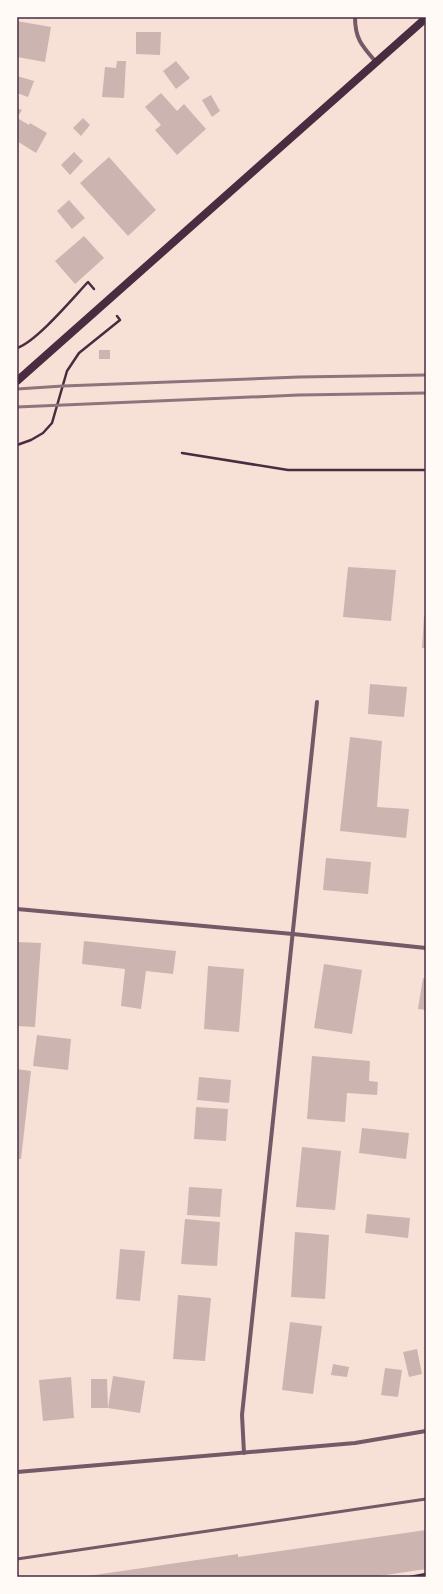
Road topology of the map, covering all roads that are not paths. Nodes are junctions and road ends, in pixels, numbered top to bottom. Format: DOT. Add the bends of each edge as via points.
graph roads {
  1 [pos="355,17"];
  2 [pos="426,18"];
  3 [pos="376,62"];
  4 [pos="17,381"];
  5 [pos="317,702"];
  6 [pos="17,909"];
  7 [pos="292,934"];
  8 [pos="426,948"];
  9 [pos="426,1431"];
  10 [pos="244,1453"];
  11 [pos="17,1472"];
  12 [pos="426,1499"];
  13 [pos="17,1559"];
  1 -- 3 [label="street" via="355,30 361,44"];
  2 -- 3 [label="main road"];
  3 -- 4 [label="main road"];
  5 -- 7 [label="street"];
  6 -- 7 [label="street"];
  7 -- 8 [label="street"];
  7 -- 10 [label="street" via="242,1415"];
  9 -- 10 [label="street" via="355,1442"];
  10 -- 11 [label="street"];
  12 -- 13 [label="lane"];
}
